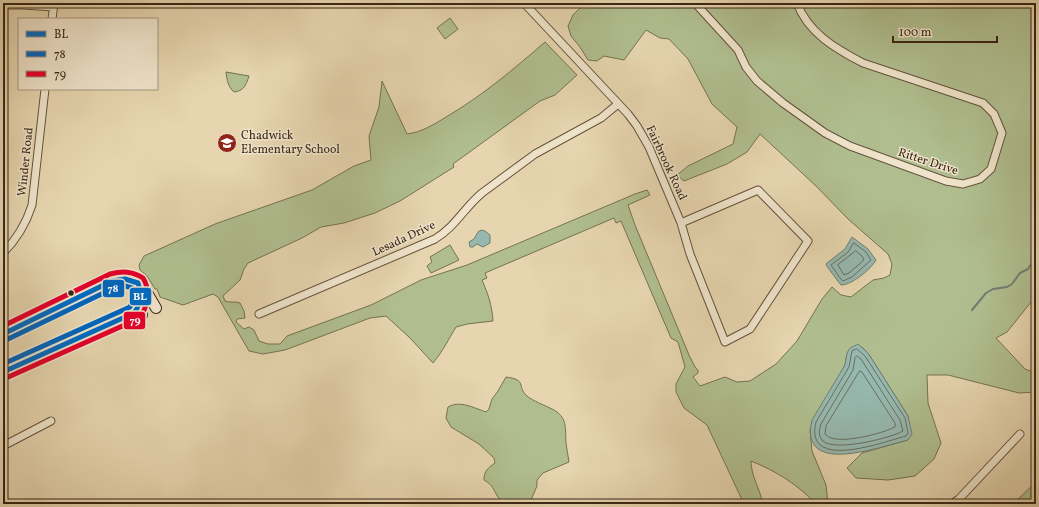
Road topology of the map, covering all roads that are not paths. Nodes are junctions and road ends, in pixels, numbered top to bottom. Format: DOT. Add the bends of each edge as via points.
graph roads {
  1 [pos="524,3"];
  2 [pos="695,3"];
  3 [pos="796,3"];
  4 [pos="3,4"];
  5 [pos="54,5"];
  6 [pos="52,18"];
  7 [pos="45,90"];
  8 [pos="618,104"];
  9 [pos="681,223"];
  10 [pos="3,253"];
  11 [pos="138,283"];
  12 [pos="156,308"];
  13 [pos="259,314"];
  14 [pos="3,334"];
  15 [pos="3,372"];
  16 [pos="51,420"];
  17 [pos="1020,434"];
  18 [pos="3,446"];
  19 [pos="952,504"];
  1 -- 8 [label="street, Fairbrook Road"];
  2 -- 3 [label="street, Ritter Drive" via="738,50 746,67 757,81 825,133 850,146 946,181 963,184 980,179 991,169 1002,133 994,114 983,103 863,63 844,53 821,38"];
  4 -- 5 [label="street"];
  5 -- 6 [label="street"];
  7 -- 10 [label="street, Winder Road" via="32,205 17,238"];
  8 -- 9 [label="street, Fairbrook Road" via="637,126 649,147"];
  8 -- 13 [label="street, Lesada Drive" via="591,125 545,147 482,192 453,226 435,239"];
  9 -- 9 [label="street, Fairbrook Road" via="758,190 808,241 750,329 725,342 690,254"];
  11 -- 12 [label="street"];
  11 -- 14 [label="street" via="126,279 112,281"];
  11 -- 15 [label="street" via="141,294 138,314 58,346"];
  16 -- 18 [label="street"];
  17 -- 19 [label="street"];
}
